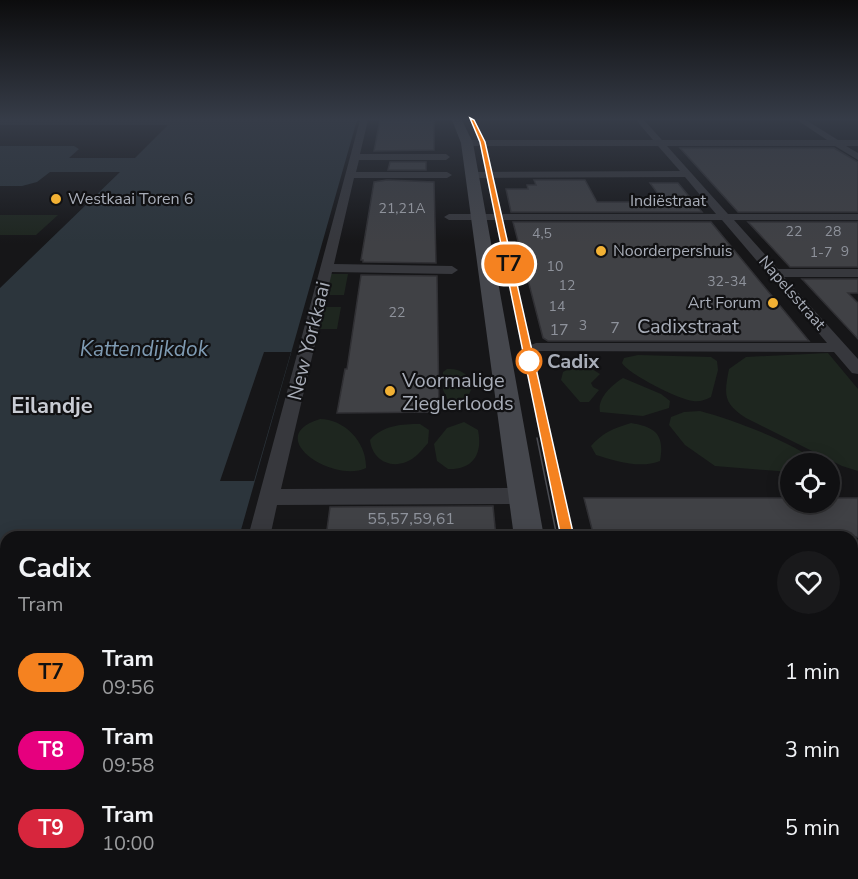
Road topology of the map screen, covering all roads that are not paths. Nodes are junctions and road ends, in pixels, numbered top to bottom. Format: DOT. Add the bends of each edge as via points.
graph roads {
  1 [pos="353,161"];
  2 [pos="472,161"];
  3 [pos="676,161"];
  4 [pos="687,174"];
  5 [pos="349,175"];
  6 [pos="447,175"];
  7 [pos="471,175"];
  8 [pos="449,217"];
  9 [pos="478,217"];
  10 [pos="725,217"];
  11 [pos="858,217"];
  12 [pos="326,268"];
  13 [pos="452,270"];
  14 [pos="774,273"];
  15 [pos="858,273"];
  16 [pos="839,347"];
  17 [pos="536,348"];
  18 [pos="855,363"];
  19 [pos="523,496"];
  20 [pos="270,497"];
  21 [pos="262,531"];
  22 [pos="529,531"];
  1 -- 5 [label="street, New Yorkkaai"];
  2 -- 7 [label="street"];
  3 -- 4 [label="street, Napelsstraat"];
  4 -- 7 [label="street"];
  4 -- 10 [label="street, Napelsstraat"];
  5 -- 6 [label="street"];
  5 -- 12 [label="street, New Yorkkaai"];
  7 -- 9 [label="street"];
  8 -- 9 [label="street, Indiëstraat"];
  9 -- 10 [label="street, Indiëstraat"];
  9 -- 19 [label="street"];
  10 -- 11 [label="street, Indiëstraat"];
  10 -- 14 [label="street, Napelsstraat"];
  12 -- 13 [label="street"];
  12 -- 20 [label="street, New Yorkkaai"];
  14 -- 15 [label="street"];
  14 -- 16 [label="street, Napelsstraat"];
  16 -- 17 [label="street, Cadixstraat"];
  16 -- 18 [label="street, Napelsstraat"];
  19 -- 20 [label="street"];
  19 -- 22 [label="street"];
  20 -- 21 [label="street, New Yorkkaai"];
}
